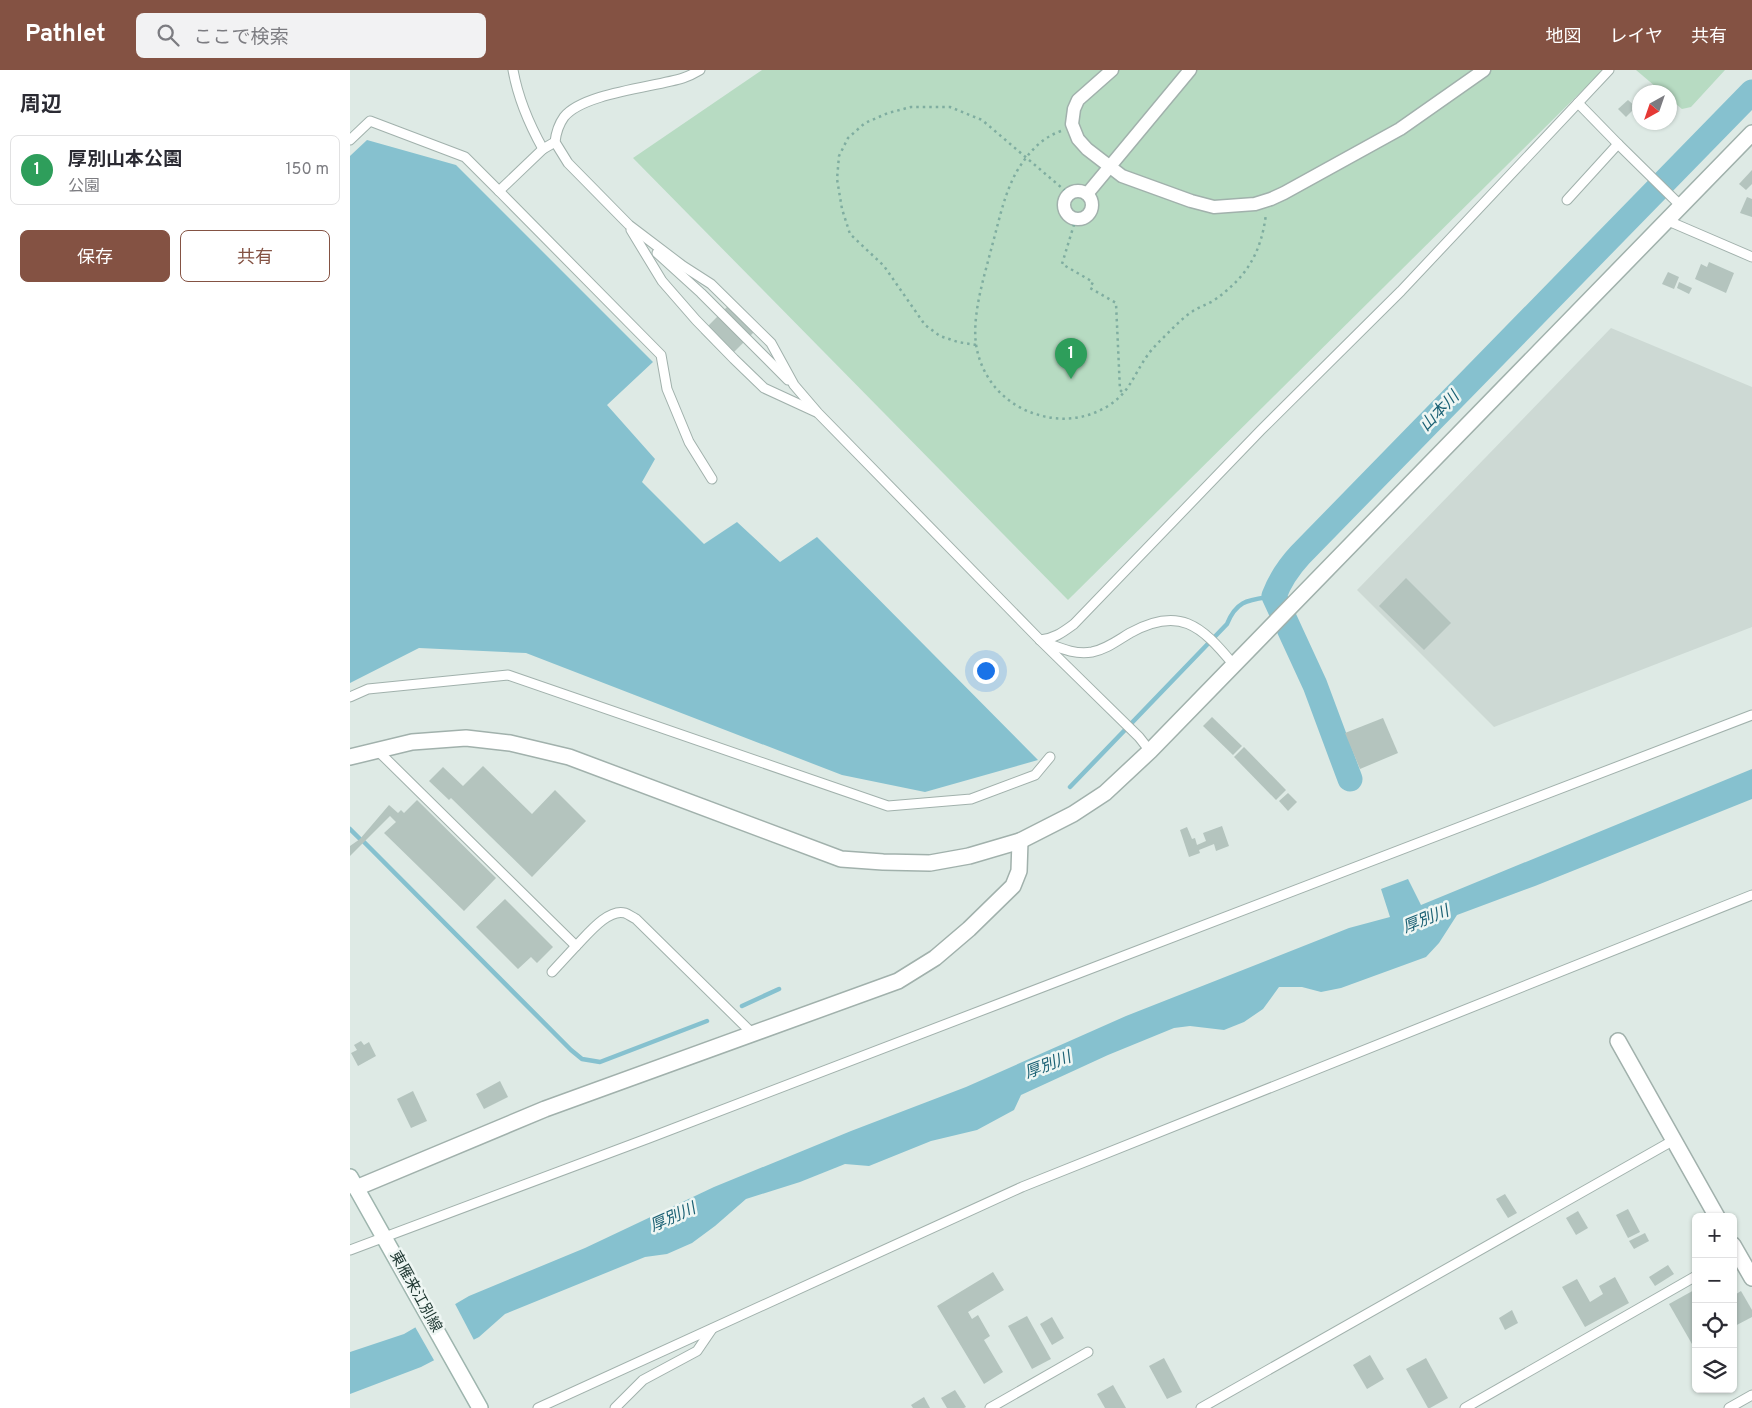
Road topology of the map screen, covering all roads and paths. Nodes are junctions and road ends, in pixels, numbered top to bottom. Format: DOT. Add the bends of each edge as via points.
graph roads {
  1 [pos="513,70"];
  2 [pos="700,70"];
  3 [pos="1112,70"];
  4 [pos="1190,70"];
  5 [pos="1484,70"];
  6 [pos="1609,70"];
  7 [pos="1578,103"];
  8 [pos="1073,127"];
  9 [pos="1752,133"];
  10 [pos="350,140"];
  11 [pos="555,142"];
  12 [pos="1618,144"];
  13 [pos="543,149"];
  14 [pos="1027,158"];
  15 [pos="1109,167"];
  16 [pos="499,191"];
  17 [pos="1069,194"];
  18 [pos="1087,194"];
  19 [pos="1267,200"];
  20 [pos="1567,200"];
  21 [pos="1681,206"];
  22 [pos="1076,218"];
  23 [pos="1666,220"];
  24 [pos="628,225"];
  25 [pos="1752,257"];
  26 [pos="976,345"];
  27 [pos="794,385"];
  28 [pos="1123,394"];
  29 [pos="818,413"];
  30 [pos="712,479"];
  31 [pos="1040,640"];
  32 [pos="1233,664"];
  33 [pos="350,697"];
  34 [pos="1752,715"];
  35 [pos="377,750"];
  36 [pos="1150,751"];
  37 [pos="350,757"];
  38 [pos="1050,757"];
  39 [pos="1020,841"];
  40 [pos="1752,895"];
  41 [pos="576,946"];
  42 [pos="552,972"];
  43 [pos="753,1034"];
  44 [pos="1618,1041"];
  45 [pos="1674,1140"];
  46 [pos="353,1182"];
  47 [pos="1715,1213"];
  48 [pos="384,1237"];
  49 [pos="350,1250"];
  50 [pos="1737,1253"];
  51 [pos="1692,1278"];
  52 [pos="1752,1278"];
  53 [pos="712,1328"];
  54 [pos="1088,1352"];
  55 [pos="1752,1395"];
  56 [pos="480,1408"];
  57 [pos="538,1408"];
  58 [pos="615,1408"];
  59 [pos="990,1408"];
  60 [pos="1201,1408"];
  61 [pos="1465,1408"];
  62 [pos="1729,1408"];
  1 -- 13 [label="lane" via="517,91"];
  2 -- 11 [label="lane" via="684,78 610,95 580,106 565,116 556,132"];
  3 -- 8 [label="street" via="1078,100"];
  4 -- 15 [label="street"];
  5 -- 19 [label="street" via="1400,129"];
  6 -- 7 [label="lane"];
  7 -- 12 [label="lane"];
  7 -- 31 [label="lane" via="1401,291 1074,624 1059,635"];
  8 -- 14 [label="path" via="1048,137"];
  8 -- 15 [label="street" via="1078,139"];
  9 -- 21 [label="street"];
  10 -- 16 [label="lane" via="370,121 465,156"];
  11 -- 13 [label="lane"];
  11 -- 24 [label="lane" via="568,163"];
  12 -- 20 [label="lane"];
  12 -- 21 [label="lane"];
  13 -- 16 [label="lane"];
  14 -- 17 [label="path"];
  14 -- 26 [label="path" via="1017,172 998,224 977,312"];
  14 -- 26 [label="path" via="982,120 950,107 927,106 888,113 865,123 848,138 839,156 837,179 850,234 884,266 925,325 940,336"];
  15 -- 18 [label="street"];
  15 -- 19 [label="street" via="1145,185 1214,207"];
  16 -- 30 [label="lane" via="661,355 667,389 689,442"];
  17 -- 18 [label="street" via="1077,190"];
  17 -- 22 [label="street" via="1064,208 1069,216"];
  18 -- 22 [label="street" via="1092,201 1091,210 1084,218"];
  19 -- 28 [label="path" via="1260,245 1243,276 1217,298 1178,322 1147,356"];
  21 -- 23 [label="street"];
  22 -- 28 [label="path" via="1062,264 1093,282 1090,288 1116,303 1120,390"];
  23 -- 25 [label="lane"];
  23 -- 32 [label="street"];
  24 -- 27 [label="lane"];
  24 -- 27 [label="lane" via="682,266 712,284 771,343"];
  24 -- 29 [label="lane" via="662,280 734,359 764,388"];
  26 -- 28 [label="path" via="990,381 1024,411 1049,418 1072,419 1109,406"];
  27 -- 29 [label="lane"];
  29 -- 31 [label="lane"];
  31 -- 32 [label="lane" via="1068,651 1092,652 1106,648 1147,624 1163,619 1178,620 1198,628"];
  31 -- 36 [label="lane"];
  32 -- 36 [label="street"];
  33 -- 38 [label="lane" via="368,689 508,675 888,806 971,799 1035,775"];
  34 -- 48 [label="lane"];
  35 -- 37 [label="street"];
  35 -- 39 [label="street" via="412,742 466,738 510,743 569,757 841,859 930,863"];
  35 -- 41 [label="lane"];
  36 -- 39 [label="street" via="1105,793 1073,814"];
  39 -- 43 [label="street" via="1019,871 1013,886 935,958 898,981"];
  40 -- 53 [label="lane" via="1022,1187"];
  41 -- 42 [label="lane"];
  41 -- 43 [label="lane" via="607,916 624,913 636,919"];
  43 -- 46 [label="street"];
  44 -- 45 [label="street"];
  45 -- 47 [label="street"];
  45 -- 60 [label="lane"];
  46 -- 48 [label="street, 東雁来江別線"];
  48 -- 49 [label="lane"];
  48 -- 56 [label="street, 東雁来江別線"];
  50 -- 52 [label="street"];
  51 -- 61 [label="lane"];
  53 -- 57 [label="lane"];
  53 -- 58 [label="lane" via="697,1351 643,1380"];
  54 -- 59 [label="lane"];
  55 -- 62 [label="lane"];
}
